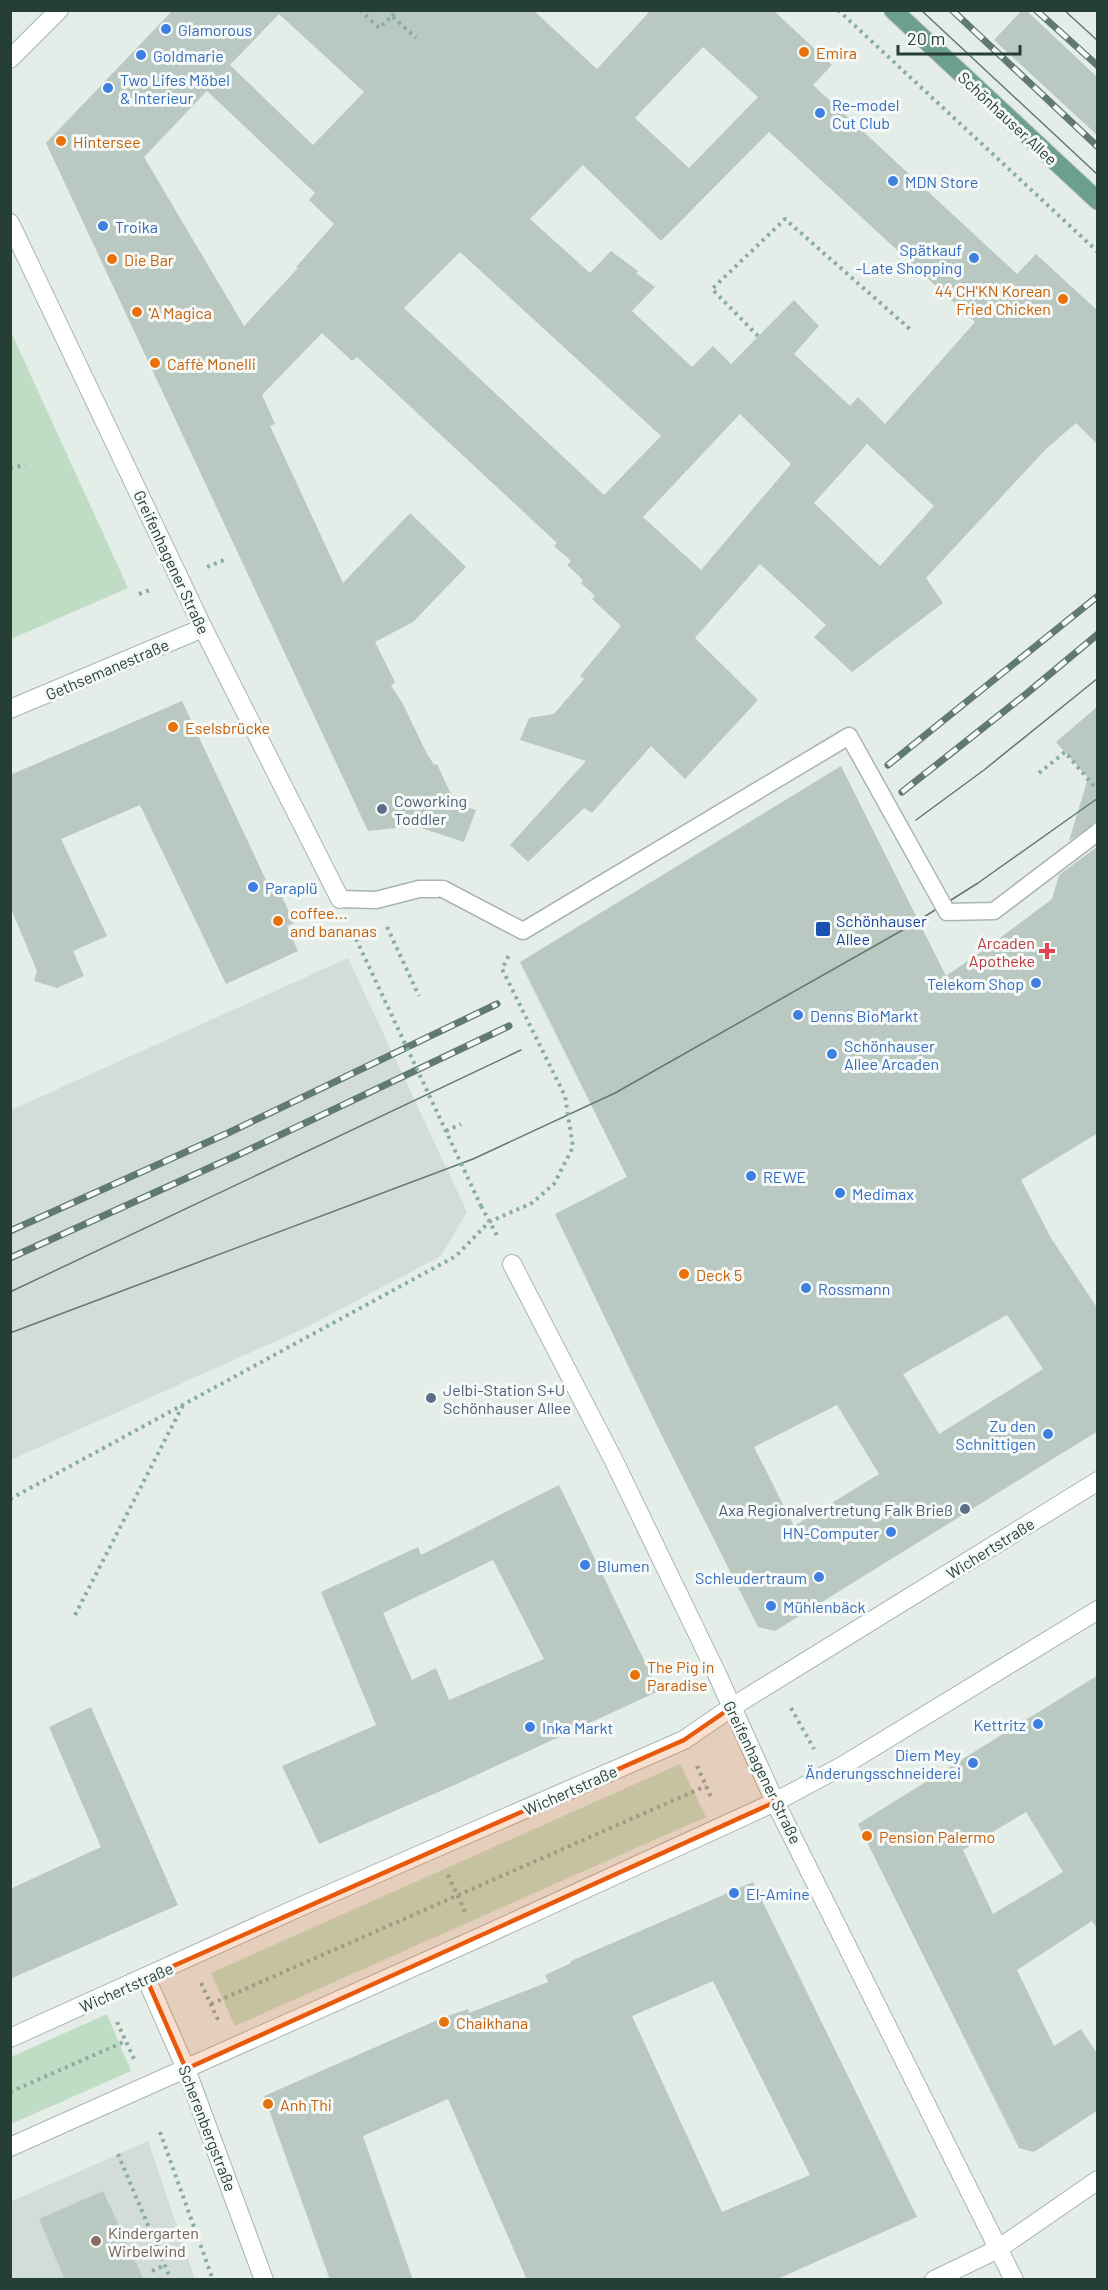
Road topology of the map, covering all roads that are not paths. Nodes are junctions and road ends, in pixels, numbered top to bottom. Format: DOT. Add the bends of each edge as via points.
graph roads {
  1 [pos="59,10"];
  2 [pos="893,10"];
  3 [pos="10,59"];
  4 [pos="1098,201"];
  5 [pos="10,223"];
  6 [pos="203,628"];
  7 [pos="10,709"];
  8 [pos="1098,832"];
  9 [pos="340,899"];
  10 [pos="512,1264"];
  11 [pos="1098,1481"];
  12 [pos="1098,1610"];
  13 [pos="732,1707"];
  14 [pos="776,1802"];
  15 [pos="147,1978"];
  16 [pos="10,2038"];
  17 [pos="186,2069"];
  18 [pos="10,2146"];
  19 [pos="1098,2180"];
  20 [pos="998,2249"];
  21 [pos="264,2280"];
  22 [pos="934,2280"];
  23 [pos="1014,2280"];
  1 -- 3 [label="street"];
  2 -- 4 [label="main road, Schönhauser Allee"];
  5 -- 6 [label="street, Greifenhagener Straße"];
  6 -- 7 [label="street, Gethsemanestraße"];
  6 -- 9 [label="street, Greifenhagener Straße"];
  8 -- 9 [label="lane, bridge" via="994,911 947,912 849,736 523,931 443,889 419,889 376,900"];
  10 -- 13 [label="street, Greifenhagener Straße" via="610,1453"];
  11 -- 13 [label="street, Wichertstraße"];
  12 -- 14 [label="street" via="844,1765"];
  13 -- 14 [label="street, Greifenhagener Straße"];
  13 -- 15 [label="street, Wichertstraße" via="684,1740"];
  14 -- 17 [label="street"];
  14 -- 20 [label="street, Greifenhagener Straße"];
  15 -- 16 [label="street, Wichertstraße"];
  15 -- 17 [label="street, Scherenbergstraße"];
  17 -- 18 [label="street"];
  17 -- 21 [label="street, Scherenbergstraße"];
  19 -- 20 [label="street"];
  20 -- 22 [label="street"];
  20 -- 23 [label="street, Greifenhagener Straße"];
}
